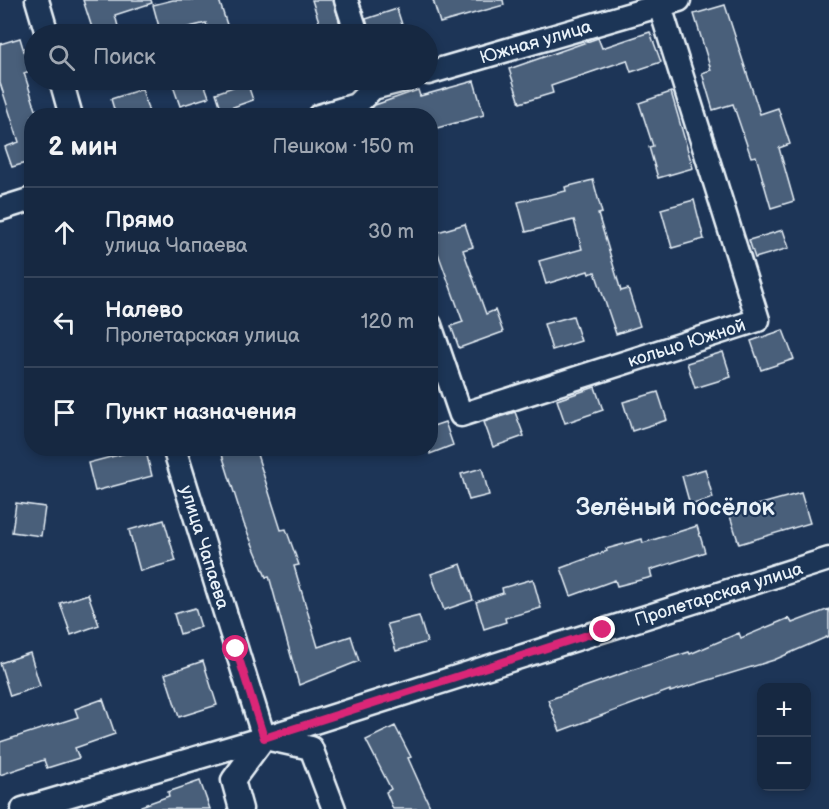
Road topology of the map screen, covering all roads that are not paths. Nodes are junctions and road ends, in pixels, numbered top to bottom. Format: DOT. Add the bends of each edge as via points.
graph roads {
  1 [pos="37,0"];
  2 [pos="346,0"];
  3 [pos="666,2"];
  4 [pos="44,24"];
  5 [pos="354,24"];
  6 [pos="438,70"];
  7 [pos="64,90"];
  8 [pos="369,90"];
  9 [pos="69,108"];
  10 [pos="359,108"];
  11 [pos="24,201"];
  12 [pos="0,208"];
  13 [pos="438,348"];
  14 [pos="176,456"];
  15 [pos="829,559"];
  16 [pos="264,738"];
  17 [pos="23,809"];
  18 [pos="241,809"];
  19 [pos="334,809"];
  1 -- 4 [label="street"];
  2 -- 5 [label="street"];
  3 -- 6 [label="street, Южная улица"];
  3 -- 13 [label="street, кольцо Южной" via="758,320 461,416"];
  7 -- 9 [label="street"];
  8 -- 10 [label="street"];
  11 -- 12 [label="street"];
  14 -- 16 [label="street, улица Чапаева"];
  15 -- 16 [label="street, Пролетарская улица"];
  16 -- 17 [label="street, Пролетарская улица"];
  16 -- 18 [label="street" via="233,780"];
  16 -- 19 [label="street" via="311,748"];
}
